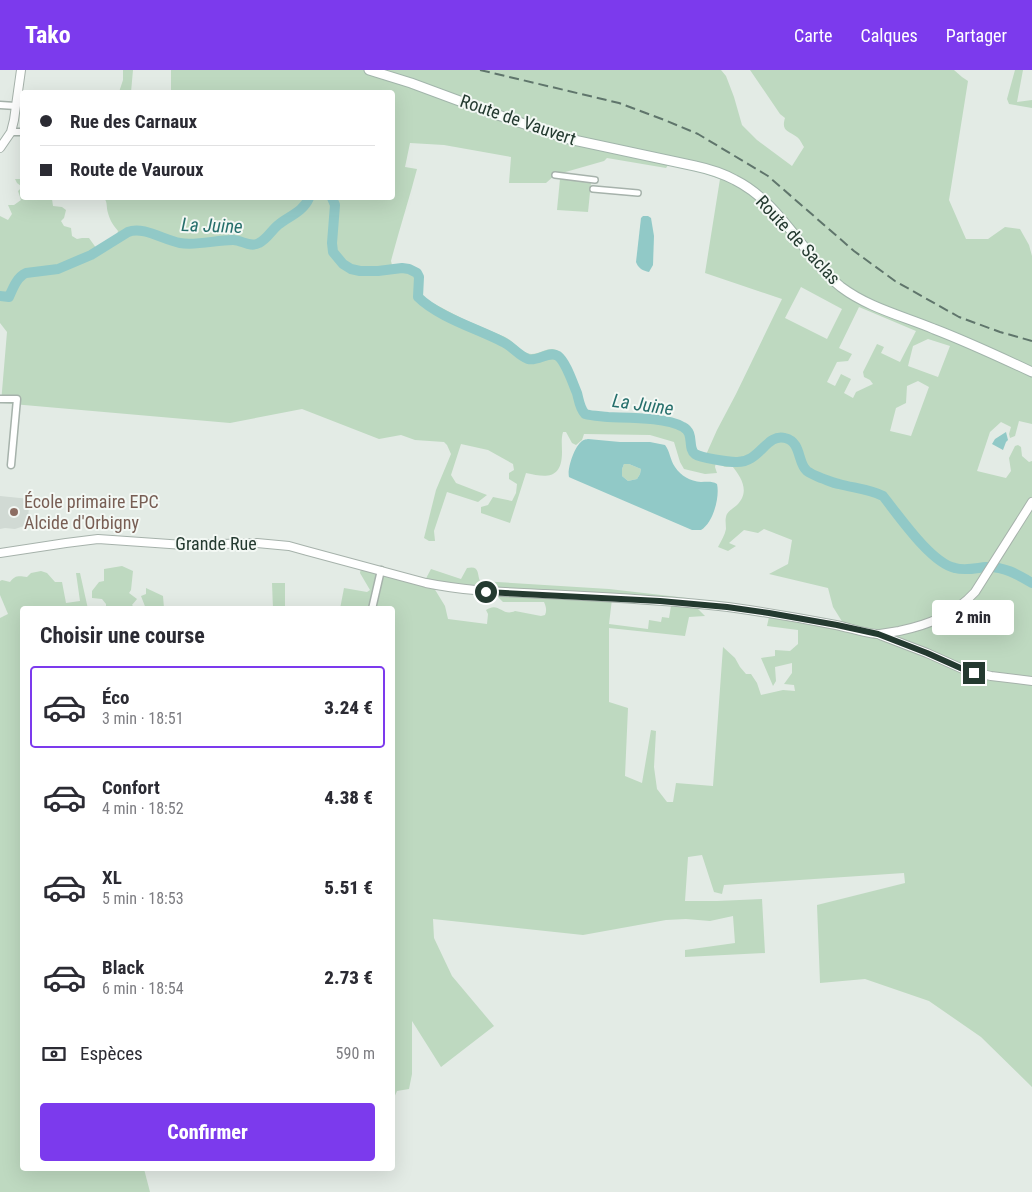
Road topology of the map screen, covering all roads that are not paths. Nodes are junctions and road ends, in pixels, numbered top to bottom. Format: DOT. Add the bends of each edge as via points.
graph roads {
  1 [pos="21,70"];
  2 [pos="368,70"];
  3 [pos="0,105"];
  4 [pos="16,106"];
  5 [pos="11,132"];
  6 [pos="20,132"];
  7 [pos="0,148"];
  8 [pos="670,160"];
  9 [pos="555,175"];
  10 [pos="595,180"];
  11 [pos="593,189"];
  12 [pos="638,193"];
  13 [pos="1008,360"];
  14 [pos="1032,366"];
  15 [pos="1032,372"];
  16 [pos="0,399"];
  17 [pos="11,465"];
  18 [pos="1032,502"];
  19 [pos="0,553"];
  20 [pos="381,570"];
  21 [pos="373,606"];
  22 [pos="878,634"];
  23 [pos="1032,681"];
  1 -- 4 [label="street"];
  2 -- 8 [label="main road, Route de Vauvert" via="569,139"];
  3 -- 4 [label="street"];
  4 -- 5 [label="street"];
  5 -- 6 [label="street"];
  5 -- 7 [label="street"];
  8 -- 13 [label="main road, Route de Saclas" via="713,171 750,189 775,211 831,278 852,295 880,310"];
  9 -- 10 [label="street"];
  11 -- 12 [label="street"];
  13 -- 14 [label="main road, Route de Saclas"];
  13 -- 15 [label="main road, Route de Saclas"];
  16 -- 17 [label="street" via="17,399"];
  18 -- 22 [label="street" via="967,601 920,627"];
  19 -- 20 [label="street, Grande Rue" via="98,539 184,545 257,543 289,546"];
  20 -- 21 [label="street"];
  20 -- 22 [label="street, Grande Rue" via="445,587 727,607"];
  22 -- 23 [label="street" via="965,670"];
}
